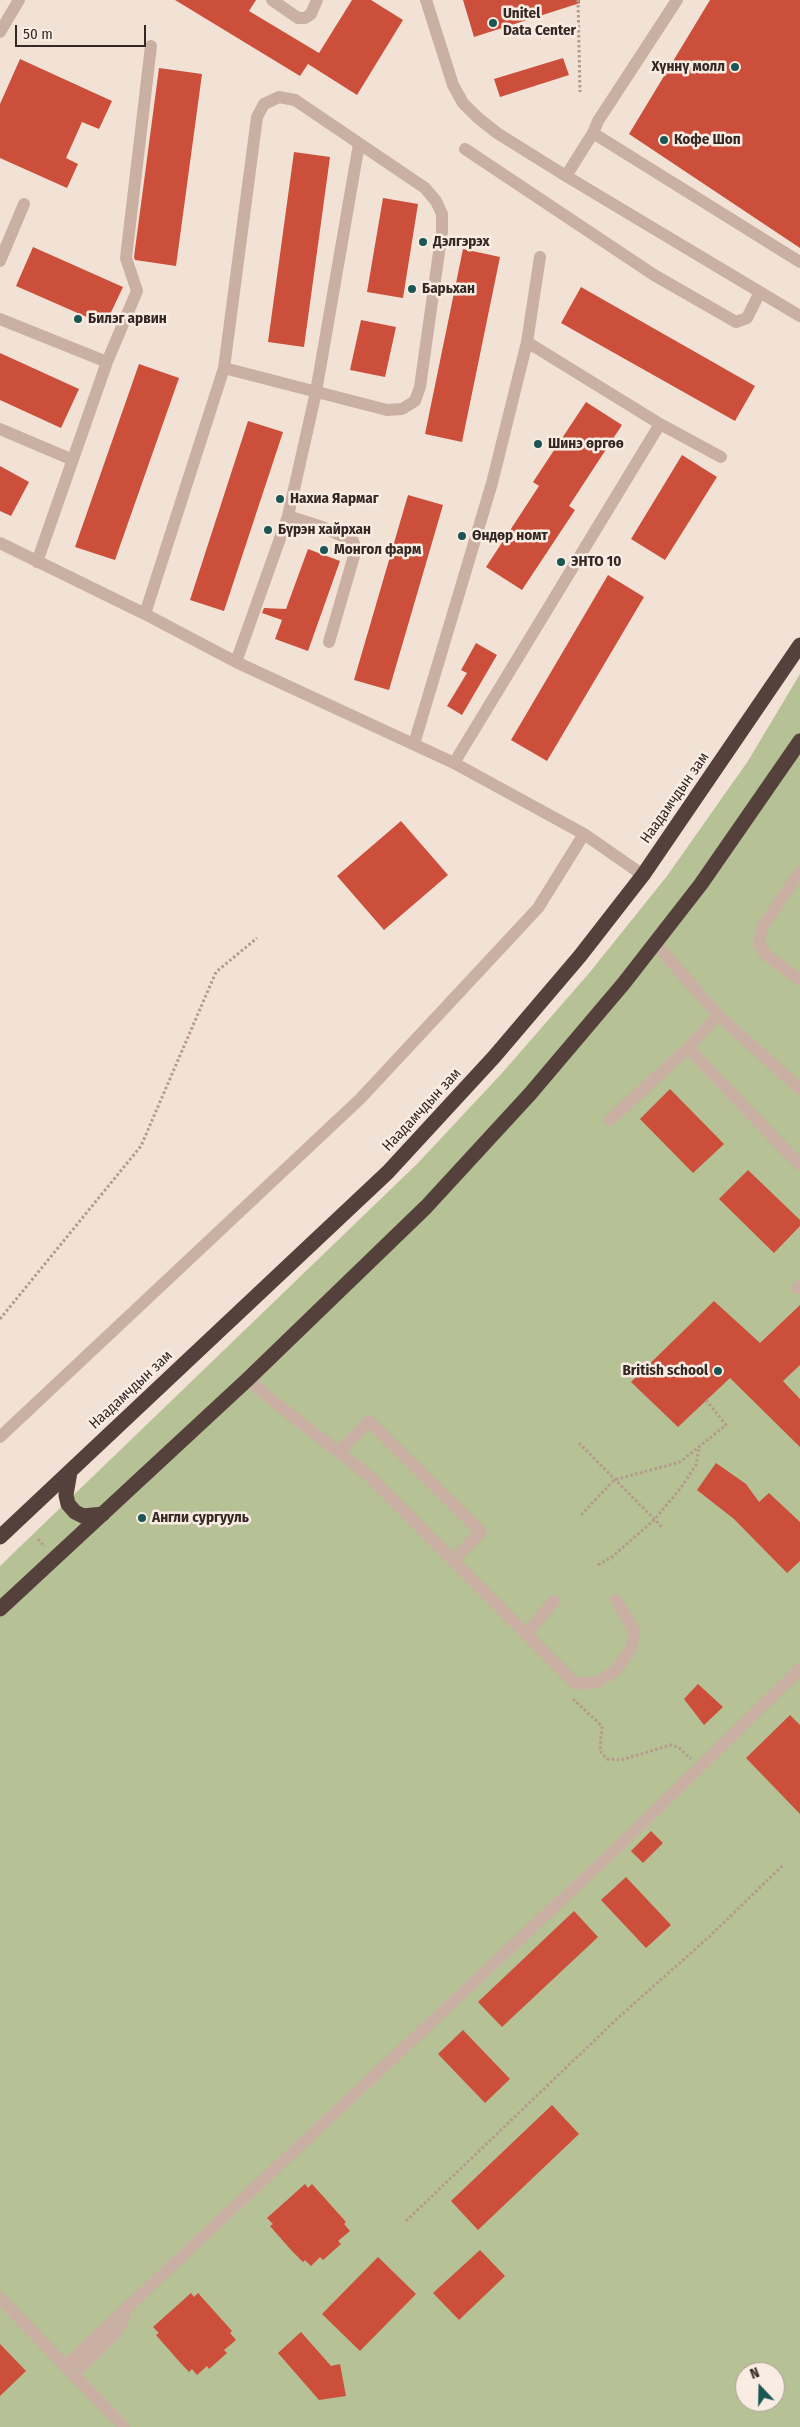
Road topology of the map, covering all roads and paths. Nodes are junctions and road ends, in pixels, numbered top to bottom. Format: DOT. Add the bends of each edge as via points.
graph roads {
  1 [pos="19,0"];
  2 [pos="272,0"];
  3 [pos="317,0"];
  4 [pos="426,0"];
  5 [pos="578,0"];
  6 [pos="677,0"];
  7 [pos="0,32"];
  8 [pos="151,46"];
  9 [pos="580,92"];
  10 [pos="593,133"];
  11 [pos="360,144"];
  12 [pos="465,149"];
  13 [pos="566,176"];
  14 [pos="24,204"];
  15 [pos="540,257"];
  16 [pos="0,261"];
  17 [pos="800,262"];
  18 [pos="760,292"];
  19 [pos="800,316"];
  20 [pos="0,319"];
  21 [pos="527,342"];
  22 [pos="107,362"];
  23 [pos="224,368"];
  24 [pos="316,392"];
  25 [pos="660,424"];
  26 [pos="0,429"];
  27 [pos="721,456"];
  28 [pos="73,460"];
  29 [pos="288,516"];
  30 [pos="0,543"];
  31 [pos="37,562"];
  32 [pos="145,614"];
  33 [pos="329,642"];
  34 [pos="800,645"];
  35 [pos="236,662"];
  36 [pos="800,741"];
  37 [pos="414,744"];
  38 [pos="454,763"];
  39 [pos="584,834"];
  40 [pos="800,872"];
  41 [pos="643,875"];
  42 [pos="257,938"];
  43 [pos="655,943"];
  44 [pos="800,980"];
  45 [pos="718,1015"];
  46 [pos="688,1048"];
  47 [pos="800,1089"];
  48 [pos="610,1120"];
  49 [pos="800,1166"];
  50 [pos="0,1319"];
  51 [pos="248,1379"];
  52 [pos="706,1400"];
  53 [pos="0,1437"];
  54 [pos="579,1443"];
  55 [pos="699,1447"];
  56 [pos="340,1451"];
  57 [pos="70,1472"];
  58 [pos="614,1480"];
  59 [pos="103,1514"];
  60 [pos="581,1515"];
  61 [pos="654,1520"];
  62 [pos="663,1528"];
  63 [pos="0,1537"];
  64 [pos="38,1540"];
  65 [pos="46,1547"];
  66 [pos="452,1560"];
  67 [pos="598,1565"];
  68 [pos="616,1600"];
  69 [pos="554,1601"];
  70 [pos="0,1610"];
  71 [pos="526,1634"];
  72 [pos="800,1669"];
  73 [pos="783,1866"];
  74 [pos="406,2221"];
  75 [pos="0,2298"];
  76 [pos="69,2370"];
  77 [pos="124,2427"];
  1 -- 7 [label="street"];
  2 -- 3 [label="street" via="298,18 305,18 311,14"];
  4 -- 13 [label="street" via="453,85 463,103 497,133"];
  5 -- 9 [label="path"];
  6 -- 10 [label="street"];
  8 -- 22 [label="street" via="126,258 137,291"];
  10 -- 13 [label="street"];
  10 -- 17 [label="street"];
  11 -- 23 [label="street" via="295,100 278,97 264,104 257,117"];
  11 -- 24 [label="street"];
  11 -- 24 [label="street" via="425,188 442,214 420,387 414,401 402,409 387,410"];
  12 -- 18 [label="street" via="654,275 736,322 747,318"];
  13 -- 18 [label="street"];
  14 -- 16 [label="street"];
  15 -- 21 [label="street"];
  18 -- 19 [label="street"];
  20 -- 22 [label="street"];
  21 -- 25 [label="street"];
  21 -- 37 [label="street" via="492,484"];
  22 -- 28 [label="street"];
  23 -- 24 [label="street"];
  23 -- 32 [label="street"];
  24 -- 29 [label="street"];
  25 -- 27 [label="street"];
  25 -- 38 [label="street"];
  26 -- 28 [label="street"];
  28 -- 31 [label="street"];
  29 -- 33 [label="street" via="322,526 353,541 356,549"];
  29 -- 35 [label="street"];
  30 -- 31 [label="street"];
  31 -- 32 [label="street"];
  32 -- 35 [label="street"];
  34 -- 41 [label="highway, Наадамчдын зам"];
  35 -- 37 [label="street"];
  36 -- 43 [label="highway"];
  37 -- 38 [label="street"];
  38 -- 39 [label="street"];
  39 -- 41 [label="street"];
  39 -- 53 [label="street" via="538,908 360,1099"];
  40 -- 44 [label="street" via="762,927 759,944 766,955"];
  41 -- 57 [label="highway, Наадамчдын зам" via="580,956 494,1057 388,1172"];
  42 -- 50 [label="path" via="216,972 141,1146"];
  43 -- 45 [label="street"];
  43 -- 51 [label="highway" via="530,1094 426,1206"];
  45 -- 46 [label="street"];
  45 -- 47 [label="street"];
  46 -- 48 [label="street"];
  46 -- 49 [label="street"];
  51 -- 56 [label="street"];
  51 -- 59 [label="highway"];
  52 -- 55 [label="path" via="726,1425"];
  54 -- 58 [label="path"];
  55 -- 58 [label="path" via="680,1462"];
  55 -- 61 [label="path" via="696,1465"];
  56 -- 66 [label="street"];
  56 -- 66 [label="street" via="370,1421 481,1532"];
  57 -- 59 [label="highway" via="66,1496 74,1512 83,1516"];
  57 -- 63 [label="highway, Наадамчдын зам"];
  58 -- 60 [label="path"];
  58 -- 61 [label="path"];
  59 -- 70 [label="highway"];
  61 -- 62 [label="path"];
  61 -- 67 [label="path" via="612,1557"];
  64 -- 65 [label="path"];
  66 -- 71 [label="street"];
  68 -- 71 [label="street" via="634,1630 632,1647 616,1670 598,1682 576,1684"];
  69 -- 71 [label="street"];
  72 -- 76 [label="street" via="619,1846 130,2307"];
  73 -- 74 [label="path" via="622,2014"];
  75 -- 76 [label="street"];
  76 -- 77 [label="street"];
}
